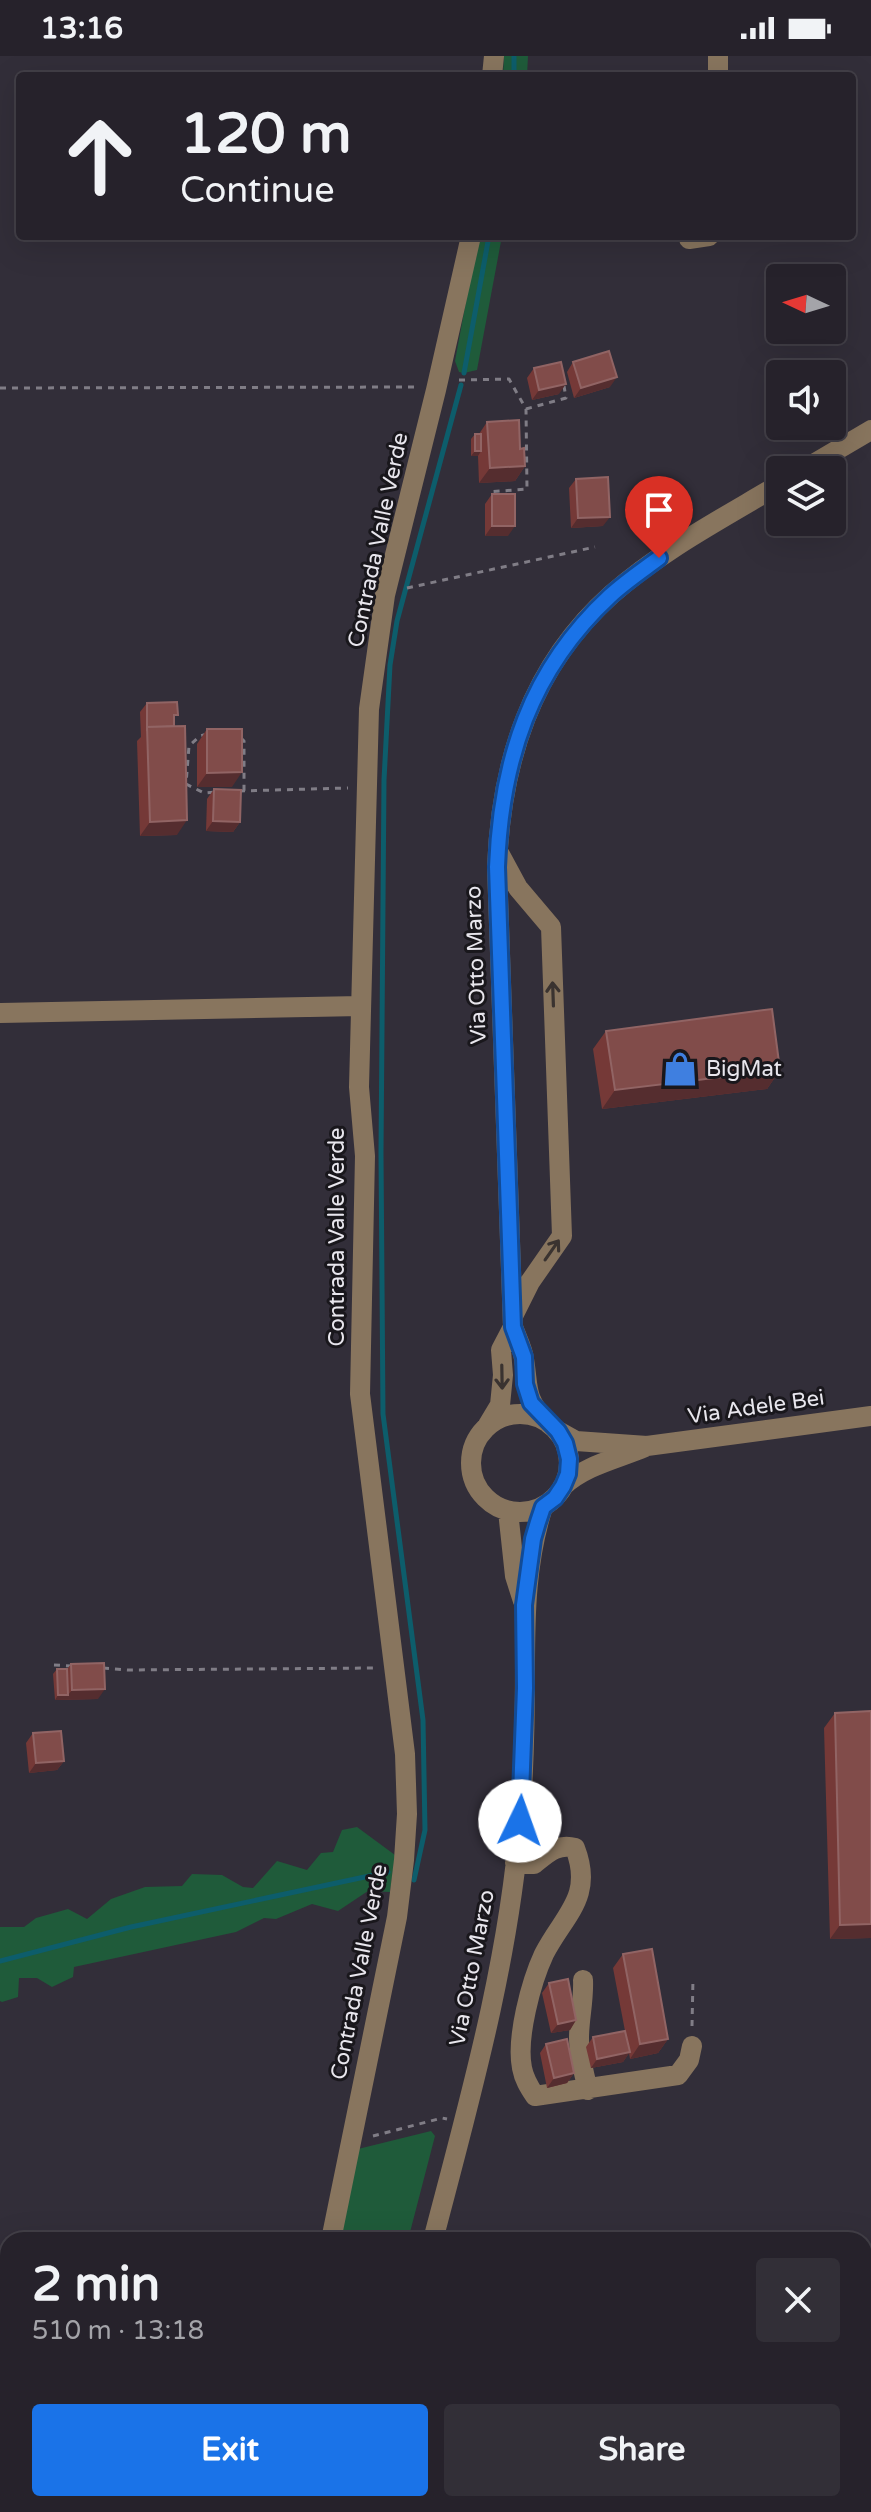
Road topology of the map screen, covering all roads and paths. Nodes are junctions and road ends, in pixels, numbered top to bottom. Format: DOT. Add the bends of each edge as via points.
graph roads {
  1 [pos="470,240"];
  2 [pos="461,380"];
  3 [pos="564,386"];
  4 [pos="0,388"];
  5 [pos="436,390"];
  6 [pos="526,409"];
  7 [pos="871,430"];
  8 [pos="827,456"];
  9 [pos="488,492"];
  10 [pos="766,492"];
  11 [pos="595,547"];
  12 [pos="415,588"];
  13 [pos="215,732"];
  14 [pos="235,734"];
  15 [pos="367,789"];
  16 [pos="230,791"];
  17 [pos="244,791"];
  18 [pos="217,792"];
  19 [pos="498,850"];
  20 [pos="361,1006"];
  21 [pos="0,1013"];
  22 [pos="513,1322"];
  23 [pos="871,1416"];
  24 [pos="488,1425"];
  25 [pos="551,1426"];
  26 [pos="647,1446"];
  27 [pos="563,1486"];
  28 [pos="543,1507"];
  29 [pos="508,1511"];
  30 [pos="524,1605"];
  31 [pos="54,1665"];
  32 [pos="83,1667"];
  33 [pos="97,1668"];
  34 [pos="395,1668"];
  35 [pos="515,1863"];
  36 [pos="693,1978"];
  37 [pos="583,1980"];
  38 [pos="692,2046"];
  39 [pos="588,2090"];
  40 [pos="463,2122"];
  41 [pos="350,2142"];
  42 [pos="333,2232"];
  43 [pos="435,2232"];
  1 -- 5 [label="street, Contrada Valle Verde"];
  2 -- 6 [label="path" via="509,379"];
  3 -- 6 [label="path" via="566,398"];
  4 -- 5 [label="path"];
  5 -- 15 [label="street, Contrada Valle Verde" via="383,610 369,709"];
  6 -- 9 [label="path" via="527,489"];
  7 -- 8 [label="street"];
  10 -- 19 [label="street, Via Otto Marzo" via="632,578 563,649 515,745 501,805"];
  11 -- 12 [label="path"];
  13 -- 18 [label="path" via="189,746 186,784 204,793"];
  14 -- 17 [label="path" via="244,741"];
  15 -- 17 [label="path"];
  15 -- 20 [label="street, Contrada Valle Verde"];
  16 -- 17 [label="path"];
  19 -- 22 [label="street, Via Otto Marzo"];
  22 -- 19 [label="street, one-way" via="530,1282 562,1236 551,927 518,888"];
  20 -- 21 [label="street"];
  20 -- 34 [label="street, Contrada Valle Verde" via="359,1087 365,1156 360,1394"];
  22 -- 24 [label="street, Via Otto Marzo, one-way" via="501,1350 500,1405"];
  22 -- 25 [label="street, Via Otto Marzo" via="531,1403"];
  23 -- 26 [label="street, Via Adele Bei"];
  24 -- 25 [label="street" via="529,1414"];
  24 -- 29 [label="street" via="470,1466 481,1494"];
  25 -- 26 [label="street" via="576,1441"];
  25 -- 27 [label="street" via="565,1443 569,1459"];
  26 -- 27 [label="street" via="592,1466"];
  27 -- 28 [label="street"];
  28 -- 29 [label="street"];
  28 -- 30 [label="street, Via Otto Marzo"];
  29 -- 30 [label="street, Via Otto Marzo" via="515,1576"];
  30 -- 35 [label="street, Via Otto Marzo" via="523,1780"];
  31 -- 32 [label="path"];
  33 -- 34 [label="path"];
  34 -- 41 [label="street, Contrada Valle Verde" via="407,1814 401,1892"];
  35 -- 39 [label="street" via="534,1864 565,1846 575,1848 580,1862 580,1894 538,1970 520,2051 526,2083 535,2096"];
  35 -- 40 [label="street, Via Otto Marzo" via="495,1986"];
  36 -- 38 [label="path"];
  37 -- 39 [label="street" via="579,2036"];
  38 -- 39 [label="street" via="678,2075"];
  40 -- 41 [label="path" via="442,2118"];
  40 -- 43 [label="street, Via Otto Marzo"];
  41 -- 42 [label="street, Contrada Valle Verde"];
}
